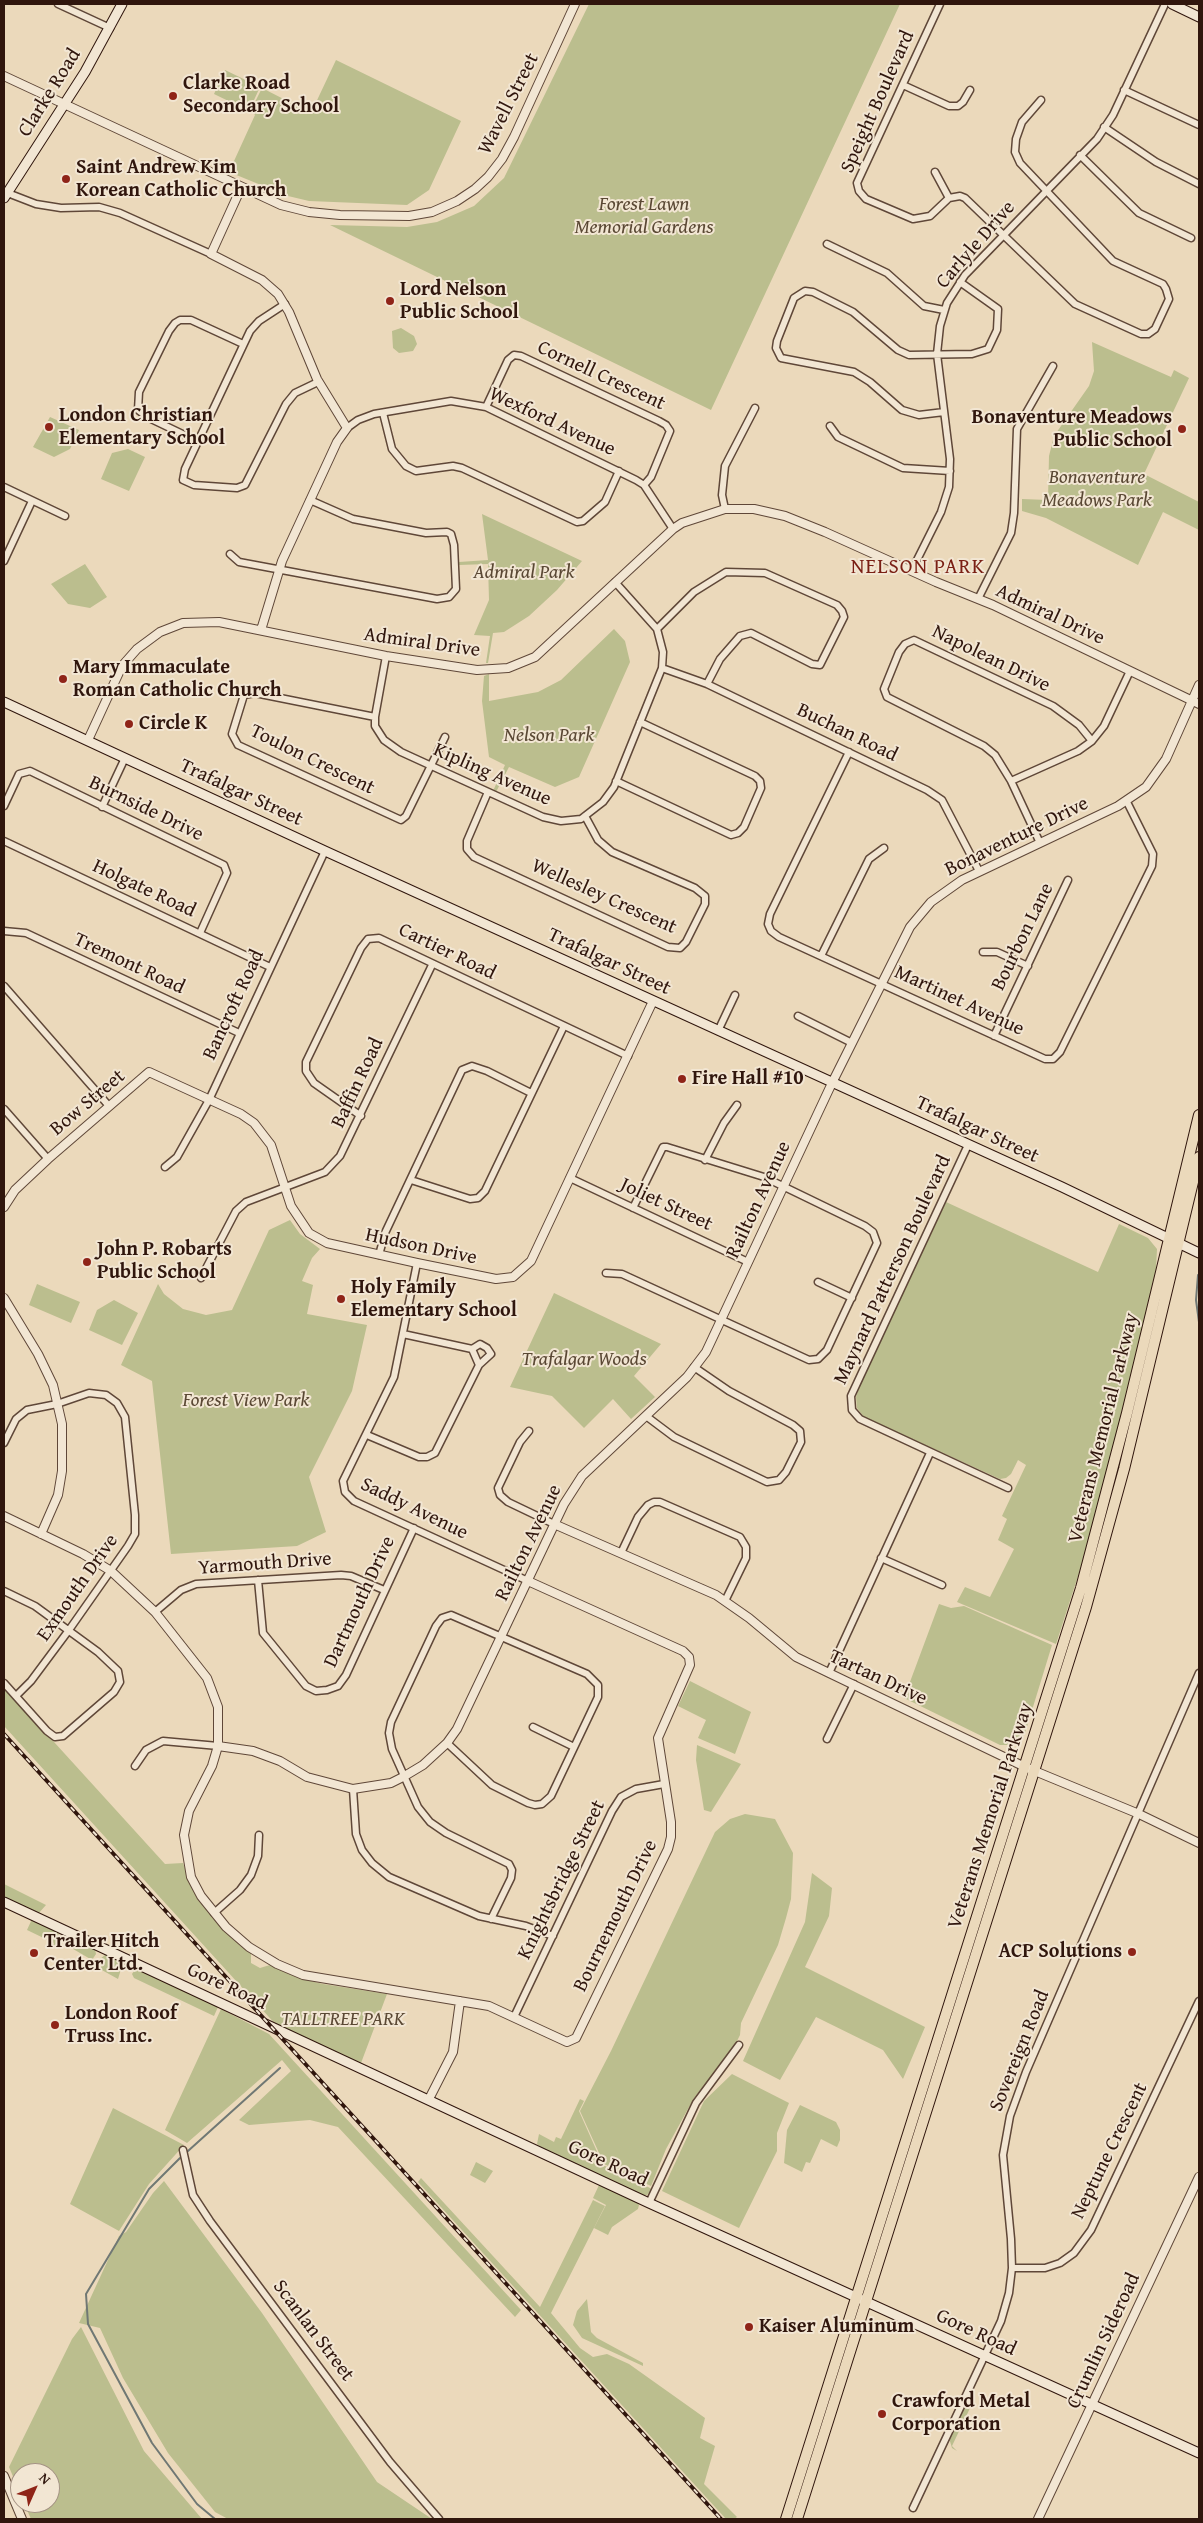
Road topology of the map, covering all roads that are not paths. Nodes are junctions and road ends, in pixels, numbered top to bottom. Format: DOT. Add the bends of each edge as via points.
graph roads {
  1 [pos="58,4"];
  2 [pos="122,4"];
  3 [pos="575,4"];
  4 [pos="940,4"];
  5 [pos="1165,4"];
  6 [pos="1172,4"];
  7 [pos="1199,17"];
  8 [pos="110,28"];
  9 [pos="4,76"];
  10 [pos="903,85"];
  11 [pos="970,90"];
  12 [pos="1124,90"];
  13 [pos="1041,100"];
  14 [pos="65,104"];
  15 [pos="1199,125"];
  16 [pos="1104,127"];
  17 [pos="1080,155"];
  18 [pos="935,172"];
  19 [pos="1199,184"];
  20 [pos="241,188"];
  21 [pos="1046,190"];
  22 [pos="5,194"];
  23 [pos="949,198"];
  24 [pos="1003,234"];
  25 [pos="1191,238"];
  26 [pos="827,244"];
  27 [pos="211,254"];
  28 [pos="960,282"];
  29 [pos="286,304"];
  30 [pos="944,310"];
  31 [pos="243,344"];
  32 [pos="937,354"];
  33 [pos="1053,366"];
  34 [pos="318,382"];
  35 [pos="486,407"];
  36 [pos="755,408"];
  37 [pos="383,412"];
  38 [pos="944,412"];
  39 [pos="830,426"];
  40 [pos="347,428"];
  41 [pos="198,441"];
  42 [pos="619,471"];
  43 [pos="950,471"];
  44 [pos="644,486"];
  45 [pos="4,487"];
  46 [pos="310,500"];
  47 [pos="32,501"];
  48 [pos="725,509"];
  49 [pos="65,516"];
  50 [pos="673,528"];
  51 [pos="230,554"];
  52 [pos="4,561"];
  53 [pos="280,569"];
  54 [pos="912,570"];
  55 [pos="615,582"];
  56 [pos="978,599"];
  57 [pos="657,629"];
  58 [pos="261,630"];
  59 [pos="386,656"];
  60 [pos="662,668"];
  61 [pos="1130,671"];
  62 [pos="707,684"];
  63 [pos="1199,686"];
  64 [pos="4,702"];
  65 [pos="1196,703"];
  66 [pos="374,717"];
  67 [pos="640,722"];
  68 [pos="445,738"];
  69 [pos="88,740"];
  70 [pos="1092,740"];
  71 [pos="849,752"];
  72 [pos="125,758"];
  73 [pos="430,765"];
  74 [pos="616,781"];
  75 [pos="1012,781"];
  76 [pos="488,792"];
  77 [pos="1127,802"];
  78 [pos="4,806"];
  79 [pos="102,806"];
  80 [pos="585,816"];
  81 [pos="4,841"];
  82 [pos="1040,843"];
  83 [pos="884,848"];
  84 [pos="325,851"];
  85 [pos="979,871"];
  86 [pos="1068,880"];
  87 [pos="4,931"];
  88 [pos="200,933"];
  89 [pos="984,952"];
  90 [pos="821,956"];
  91 [pos="432,965"];
  92 [pos="1028,966"];
  93 [pos="270,967"];
  94 [pos="881,983"];
  95 [pos="4,986"];
  96 [pos="735,996"];
  97 [pos="653,1001"];
  98 [pos="798,1016"];
  99 [pos="564,1026"];
  100 [pos="718,1031"];
  101 [pos="239,1034"];
  102 [pos="994,1036"];
  103 [pos="852,1043"];
  104 [pos="628,1056"];
  105 [pos="832,1083"];
  106 [pos="531,1093"];
  107 [pos="209,1100"];
  108 [pos="737,1105"];
  109 [pos="109,1106"];
  110 [pos="4,1109"];
  111 [pos="1199,1114"];
  112 [pos="361,1116"];
  113 [pos="968,1145"];
  114 [pos="1199,1157"];
  115 [pos="48,1159"];
  116 [pos="705,1160"];
  117 [pos="165,1167"];
  118 [pos="570,1178"];
  119 [pos="411,1180"];
  120 [pos="284,1187"];
  121 [pos="784,1188"];
  122 [pos="4,1206"];
  123 [pos="633,1208"];
  124 [pos="1169,1239"];
  125 [pos="1179,1243"];
  126 [pos="1199,1253"];
  127 [pos="379,1255"];
  128 [pos="748,1262"];
  129 [pos="417,1263"];
  130 [pos="606,1273"];
  131 [pos="202,1278"];
  132 [pos="818,1282"];
  133 [pos="4,1298"];
  134 [pos="852,1298"];
  135 [pos="721,1318"];
  136 [pos="403,1334"];
  137 [pos="472,1349"];
  138 [pos="479,1365"];
  139 [pos="694,1367"];
  140 [pos="57,1404"];
  141 [pos="646,1416"];
  142 [pos="529,1431"];
  143 [pos="367,1435"];
  144 [pos="4,1443"];
  145 [pos="930,1453"];
  146 [pos="1008,1488"];
  147 [pos="4,1516"];
  148 [pos="554,1524"];
  149 [pos="414,1528"];
  150 [pos="41,1534"];
  151 [pos="621,1553"];
  152 [pos="881,1558"];
  153 [pos="111,1571"];
  154 [pos="258,1580"];
  155 [pos="528,1581"];
  156 [pos="942,1585"];
  157 [pos="384,1590"];
  158 [pos="4,1591"];
  159 [pos="725,1601"];
  160 [pos="154,1612"];
  161 [pos="69,1630"];
  162 [pos="501,1638"];
  163 [pos="689,1657"];
  164 [pos="829,1673"];
  165 [pos="1199,1673"];
  166 [pos="4,1683"];
  167 [pos="854,1684"];
  168 [pos="16,1696"];
  169 [pos="533,1727"];
  170 [pos="827,1740"];
  171 [pos="446,1744"];
  172 [pos="218,1746"];
  173 [pos="574,1747"];
  174 [pos="135,1766"];
  175 [pos="1030,1770"];
  176 [pos="403,1778"];
  177 [pos="664,1784"];
  178 [pos="354,1789"];
  179 [pos="1139,1814"];
  180 [pos="260,1835"];
  181 [pos="1199,1843"];
  182 [pos="4,1902"];
  183 [pos="214,1913"];
  184 [pos="491,1919"];
  185 [pos="553,1936"];
  186 [pos="1199,2001"];
  187 [pos="460,2002"];
  188 [pos="514,2018"];
  189 [pos="739,2045"];
  190 [pos="429,2099"];
  191 [pos="183,2150"];
  192 [pos="1199,2177"];
  193 [pos="649,2203"];
  194 [pos="1012,2268"];
  195 [pos="862,2299"];
  196 [pos="984,2356"];
  197 [pos="1091,2406"];
  198 [pos="1199,2453"];
  199 [pos="4,2476"];
  200 [pos="913,2508"];
  201 [pos="22,2519"];
  202 [pos="439,2519"];
  203 [pos="786,2519"];
  204 [pos="797,2519"];
  205 [pos="1038,2519"];
  1 -- 8 [label="street"];
  2 -- 8 [label="main road, Clarke Road"];
  3 -- 20 [label="street, Wavell Street" via="502,159 475,189 457,201 432,212 409,216 340,215 281,205"];
  4 -- 10 [label="street, Speight Boulevard"];
  5 -- 12 [label="street, Carlyle Drive"];
  6 -- 7 [label="main road"];
  8 -- 14 [label="main road, Clarke Road"];
  9 -- 14 [label="street, Wavell Street"];
  10 -- 11 [label="street" via="949,106 958,106"];
  10 -- 23 [label="street, Speight Boulevard" via="857,183 859,191 866,199 913,218 930,216"];
  12 -- 15 [label="street"];
  12 -- 16 [label="street, Carlyle Drive"];
  13 -- 21 [label="street" via="1022,122 1015,152 1020,163"];
  14 -- 20 [label="street, Wavell Street"];
  14 -- 22 [label="main road, Clarke Road"];
  16 -- 17 [label="street, Carlyle Drive"];
  16 -- 19 [label="street" via="1156,162"];
  17 -- 21 [label="street, Carlyle Drive"];
  17 -- 25 [label="street" via="1139,213"];
  18 -- 23 [label="street"];
  20 -- 27 [label="street"];
  21 -- 24 [label="street, Carlyle Drive"];
  21 -- 24 [label="street" via="1113,261 1166,288 1169,299 1155,329 1142,334 1075,304"];
  22 -- 27 [label="street" via="36,204 61,208 99,207 120,213"];
  23 -- 24 [label="street" via="965,198"];
  24 -- 28 [label="street, Carlyle Drive"];
  26 -- 30 [label="street" via="887,274 924,306"];
  27 -- 29 [label="street" via="262,280"];
  28 -- 30 [label="street, Carlyle Drive"];
  28 -- 32 [label="street" via="998,309 997,330 988,349 972,354"];
  29 -- 31 [label="street" via="259,321"];
  29 -- 34 [label="street"];
  30 -- 32 [label="street, Carlyle Drive"];
  31 -- 41 [label="street"];
  31 -- 41 [label="street" via="191,320 180,320 169,331 139,392 138,410 146,418"];
  32 -- 38 [label="street, Carlyle Drive"];
  32 -- 38 [label="street" via="903,353 853,312 805,291 794,298 776,348 781,358 854,372 902,410 919,414"];
  33 -- 56 [label="street" via="1017,429 1011,533"];
  34 -- 40 [label="street"];
  34 -- 41 [label="street" via="295,393 286,404 245,485 237,488 194,486 184,480 182,475"];
  35 -- 37 [label="street, Wexford Avenue" via="451,401"];
  35 -- 42 [label="street, Wexford Avenue"];
  35 -- 44 [label="street, Cornell Crescent" via="508,360 514,355 659,421 670,431"];
  36 -- 48 [label="street" via="725,466 722,495"];
  37 -- 40 [label="street, Wexford Avenue" via="358,420"];
  37 -- 42 [label="street" via="392,449 406,466 416,471 453,466 462,468 577,522 583,522 605,502"];
  38 -- 43 [label="street, Carlyle Drive"];
  39 -- 43 [label="street" via="838,437 897,466"];
  40 -- 46 [label="street"];
  42 -- 44 [label="street, Wexford Avenue"];
  43 -- 54 [label="street, Carlyle Drive" via="949,488 941,512"];
  44 -- 50 [label="street, Wexford Avenue"];
  45 -- 47 [label="street"];
  46 -- 53 [label="street"];
  46 -- 53 [label="street" via="352,519 426,533 451,534 456,589 449,597 437,599"];
  47 -- 49 [label="street"];
  47 -- 52 [label="street"];
  48 -- 50 [label="street, Admiral Drive"];
  48 -- 54 [label="street, Admiral Drive" via="754,509 785,516"];
  50 -- 55 [label="street, Admiral Drive"];
  51 -- 53 [label="street" via="239,562"];
  53 -- 58 [label="street"];
  54 -- 56 [label="street, Admiral Drive"];
  55 -- 57 [label="street, Kipling Avenue"];
  55 -- 59 [label="street, Admiral Drive" via="535,656 508,668 477,670"];
  56 -- 61 [label="street, Admiral Drive"];
  57 -- 60 [label="street, Kipling Avenue" via="663,652"];
  57 -- 62 [label="street" via="694,592 726,572 765,573 842,611 844,617 820,664 812,664 751,633 740,636 725,653"];
  58 -- 59 [label="street, Admiral Drive"];
  58 -- 69 [label="street, Admiral Drive" via="219,622 183,623 160,632 137,649 122,666"];
  59 -- 66 [label="street"];
  60 -- 62 [label="street, Buchan Road"];
  60 -- 67 [label="street, Kipling Avenue"];
  61 -- 65 [label="street, Admiral Drive"];
  61 -- 70 [label="street" via="1104,726"];
  62 -- 71 [label="street, Buchan Road"];
  63 -- 65 [label="street, Bonaventure Drive"];
  64 -- 69 [label="main road, Trafalgar Street"];
  65 -- 77 [label="street, Bonaventure Drive" via="1166,759 1146,787"];
  66 -- 73 [label="street, Kipling Avenue" via="375,726 384,740"];
  66 -- 73 [label="street, Toulon Crescent" via="255,693 244,695 232,734 238,745 401,820 406,816"];
  67 -- 74 [label="street, Kipling Avenue"];
  67 -- 74 [label="street" via="755,776 762,788 744,827 731,835"];
  68 -- 73 [label="street"];
  69 -- 72 [label="main road, Trafalgar Street"];
  70 -- 75 [label="street" via="1078,751"];
  70 -- 75 [label="street, Napolean Drive" via="1079,725 1053,706 914,640 905,644 884,689 887,697 984,746"];
  71 -- 85 [label="street, Buchan Road" via="942,800"];
  71 -- 90 [label="street, Martinet Avenue" via="768,924 779,937"];
  72 -- 79 [label="street"];
  72 -- 84 [label="main road, Trafalgar Street"];
  73 -- 76 [label="street, Kipling Avenue"];
  74 -- 80 [label="street, Kipling Avenue" via="603,802"];
  75 -- 82 [label="street, Napolean Drive"];
  76 -- 80 [label="street, Kipling Avenue" via="543,818 561,821"];
  76 -- 80 [label="street, Wellesley Crescent" via="467,841 467,849 474,857 668,947 680,948 705,904 705,896 695,888 612,852 598,840"];
  77 -- 82 [label="street, Bonaventure Drive"];
  77 -- 102 [label="street, Martinet Avenue" via="1153,854 1152,866 1060,1052 1054,1060 1045,1059"];
  78 -- 79 [label="street, Burnside Drive" via="19,774 30,771"];
  79 -- 88 [label="street, Burnside Drive" via="224,864 227,873"];
  81 -- 88 [label="street, Holgate Road"];
  82 -- 85 [label="street, Bonaventure Drive"];
  83 -- 90 [label="street" via="869,859"];
  84 -- 93 [label="street, Bancroft Road"];
  84 -- 97 [label="main road, Trafalgar Street"];
  85 -- 94 [label="street, Bonaventure Drive" via="945,891 919,915"];
  86 -- 92 [label="street, Bourbon Lane"];
  87 -- 101 [label="street, Tremont Road" via="26,932"];
  88 -- 93 [label="street, Holgate Road"];
  89 -- 92 [label="street" via="997,952"];
  90 -- 94 [label="street, Martinet Avenue"];
  91 -- 99 [label="street, Cartier Road"];
  91 -- 112 [label="street, Baffin Road"];
  91 -- 112 [label="street, Cartier Road" via="379,938 368,939 309,1052 306,1062 308,1078"];
  92 -- 102 [label="street, Bourbon Lane"];
  93 -- 101 [label="street, Bancroft Road"];
  94 -- 102 [label="street, Martinet Avenue"];
  94 -- 103 [label="street, Bonaventure Drive"];
  95 -- 109 [label="street"];
  96 -- 100 [label="street"];
  97 -- 100 [label="main road, Trafalgar Street"];
  97 -- 104 [label="street, Hudson Drive"];
  98 -- 103 [label="street"];
  99 -- 104 [label="street, Cartier Road"];
  99 -- 106 [label="street"];
  100 -- 105 [label="main road, Trafalgar Street"];
  101 -- 107 [label="street, Bancroft Road"];
  103 -- 105 [label="street, Bonaventure Drive"];
  104 -- 118 [label="street, Hudson Drive"];
  105 -- 113 [label="main road, Trafalgar Street"];
  105 -- 121 [label="street, Railton Avenue"];
  106 -- 119 [label="street" via="490,1182 478,1198 470,1199"];
  106 -- 119 [label="street" via="487,1071 472,1066 462,1070"];
  107 -- 109 [label="street, Bow Street" via="149,1072"];
  107 -- 117 [label="street, Bancroft Road" via="177,1158"];
  107 -- 120 [label="street, Hudson Drive" via="241,1114 263,1132 271,1145"];
  108 -- 116 [label="street"];
  109 -- 115 [label="street, Bow Street"];
  110 -- 115 [label="street"];
  111 -- 124 [label="highway, Veterans Memorial Parkway"];
  112 -- 120 [label="street, Baffin Road" via="340,1156 325,1172"];
  113 -- 124 [label="main road, Trafalgar Street"];
  113 -- 145 [label="street, Maynard Patterson Boulevard" via="851,1396 852,1410 860,1419"];
  114 -- 125 [label="highway, Veterans Memorial Parkway"];
  115 -- 122 [label="street, Bow Street" via="15,1190"];
  116 -- 121 [label="street" via="745,1169"];
  116 -- 123 [label="street" via="663,1148"];
  118 -- 123 [label="street, Joliet Street"];
  118 -- 129 [label="street, Hudson Drive" via="532,1261 513,1277 496,1279"];
  119 -- 127 [label="street" via="385,1234"];
  120 -- 127 [label="street, Hudson Drive" via="298,1219 310,1233 327,1243"];
  120 -- 131 [label="street, Baffin Road" via="246,1202 236,1211"];
  121 -- 128 [label="street, Railton Avenue"];
  121 -- 134 [label="street" via="873,1232 877,1243"];
  123 -- 128 [label="street, Joliet Street"];
  124 -- 125 [label="main road, Trafalgar Street"];
  124 -- 175 [label="highway, Veterans Memorial Parkway" via="1127,1413"];
  125 -- 126 [label="main road, Trafalgar Street"];
  125 -- 175 [label="highway, Veterans Memorial Parkway" via="1122,1478 1086,1607"];
  127 -- 129 [label="street, Hudson Drive"];
  128 -- 135 [label="street, Railton Avenue"];
  129 -- 136 [label="street, Saddy Avenue"];
  130 -- 135 [label="street" via="622,1274"];
  132 -- 134 [label="street"];
  133 -- 140 [label="street" via="38,1354 53,1385"];
  134 -- 135 [label="street" via="827,1350 818,1359 808,1360"];
  135 -- 139 [label="street, Railton Avenue" via="706,1352"];
  136 -- 137 [label="street"];
  136 -- 143 [label="street, Saddy Avenue" via="394,1377"];
  137 -- 138 [label="street"];
  137 -- 138 [label="street" via="480,1344 491,1354"];
  138 -- 143 [label="street" via="435,1453 419,1457"];
  139 -- 141 [label="street, Railton Avenue" via="688,1377"];
  139 -- 141 [label="street" via="800,1432 801,1442 779,1480 767,1482 682,1441"];
  140 -- 144 [label="street, Exmouth Drive" via="27,1410 16,1419"];
  140 -- 150 [label="street" via="62,1424 62,1471 58,1496"];
  140 -- 153 [label="street, Exmouth Drive" via="89,1393 106,1396 117,1404 125,1417 135,1534"];
  141 -- 148 [label="street, Railton Avenue" via="582,1476"];
  142 -- 148 [label="street" via="520,1442 498,1488 508,1502"];
  143 -- 149 [label="street, Saddy Avenue" via="344,1481 345,1492 354,1501"];
  145 -- 146 [label="street, Maynard Patterson Boulevard"];
  145 -- 152 [label="street"];
  147 -- 150 [label="street, Bournemouth Drive"];
  148 -- 151 [label="street, Tartan Drive"];
  148 -- 155 [label="street, Railton Avenue"];
  149 -- 155 [label="street, Saddy Avenue"];
  149 -- 157 [label="street, Dartmouth Drive"];
  150 -- 153 [label="street, Bournemouth Drive"];
  151 -- 159 [label="street, Tartan Drive"];
  151 -- 159 [label="street" via="638,1517 654,1502 740,1537 746,1547 746,1558"];
  152 -- 156 [label="street"];
  152 -- 164 [label="street"];
  153 -- 160 [label="street, Bournemouth Drive"];
  153 -- 161 [label="street, Exmouth Drive"];
  154 -- 157 [label="street, Yarmouth Drive" via="341,1575"];
  154 -- 157 [label="street, Dartmouth Drive" via="263,1633 306,1686 316,1691 338,1686 346,1675"];
  154 -- 160 [label="street, Yarmouth Drive" via="196,1584 181,1590"];
  155 -- 162 [label="street, Railton Avenue"];
  155 -- 163 [label="street, Saddy Avenue"];
  158 -- 161 [label="street" via="34,1606"];
  159 -- 164 [label="street, Tartan Drive" via="796,1657"];
  160 -- 172 [label="street, Bournemouth Drive" via="207,1678 218,1707"];
  161 -- 168 [label="street, Exmouth Drive"];
  161 -- 168 [label="street" via="118,1671 120,1682 114,1692 63,1736 55,1737"];
  162 -- 171 [label="street, Railton Avenue" via="457,1729"];
  162 -- 173 [label="street" via="587,1674 598,1685 598,1697"];
  162 -- 176 [label="street" via="451,1615 442,1618 436,1626 391,1722 392,1748"];
  163 -- 177 [label="street, Bournemouth Drive" via="690,1665 658,1738"];
  164 -- 167 [label="street, Tartan Drive"];
  165 -- 179 [label="street, Sovereign Road"];
  166 -- 168 [label="street"];
  167 -- 170 [label="street"];
  167 -- 175 [label="street, Tartan Drive"];
  169 -- 173 [label="street"];
  171 -- 173 [label="street" via="492,1784 535,1805 542,1804 551,1796"];
  171 -- 176 [label="street, Railton Avenue"];
  172 -- 174 [label="street" via="163,1741 146,1750"];
  172 -- 178 [label="street, Railton Avenue" via="253,1751 280,1761 307,1777"];
  172 -- 183 [label="street, Bournemouth Drive" via="212,1766 189,1811 184,1835 191,1877"];
  175 -- 179 [label="street, Tartan Drive"];
  175 -- 195 [label="highway, Veterans Memorial Parkway"];
  176 -- 178 [label="street, Railton Avenue"];
  176 -- 184 [label="street" via="430,1822 508,1864 512,1870"];
  177 -- 185 [label="street, Knightsbridge Street" via="636,1789 621,1797"];
  177 -- 188 [label="street, Bournemouth Drive" via="671,1822 668,1849 576,2038 567,2042"];
  178 -- 184 [label="street" via="356,1834 372,1863 389,1877"];
  179 -- 181 [label="street, Tartan Drive"];
  179 -- 194 [label="street, Sovereign Road" via="1026,2072 1010,2116 1003,2155"];
  180 -- 183 [label="street" via="258,1856 251,1875 240,1890"];
  182 -- 190 [label="main road, Gore Road"];
  183 -- 187 [label="street, Bournemouth Drive" via="250,1947 276,1964 303,1975"];
  184 -- 185 [label="street" via="526,1926"];
  185 -- 188 [label="street, Knightsbridge Street"];
  186 -- 194 [label="street, Neptune Crescent" via="1091,2230 1074,2254 1060,2263 1045,2268"];
  187 -- 188 [label="street, Bournemouth Drive" via="489,2006"];
  187 -- 190 [label="street" via="453,2052"];
  189 -- 193 [label="street" via="696,2103"];
  190 -- 193 [label="main road, Gore Road"];
  191 -- 202 [label="street, Scanlan Street" via="193,2195 210,2221 390,2462"];
  192 -- 197 [label="street, Crumlin Sideroad"];
  193 -- 195 [label="main road, Gore Road"];
  194 -- 196 [label="street, Sovereign Road" via="1000,2321"];
  195 -- 196 [label="main road, Gore Road"];
  195 -- 203 [label="highway, Veterans Memorial Parkway"];
  195 -- 204 [label="highway, Veterans Memorial Parkway"];
  196 -- 197 [label="main road, Gore Road"];
  196 -- 200 [label="street, Sovereign Road"];
  197 -- 198 [label="main road, Gore Road"];
  197 -- 205 [label="street, Crumlin Sideroad"];
  199 -- 201 [label="street"];
}
